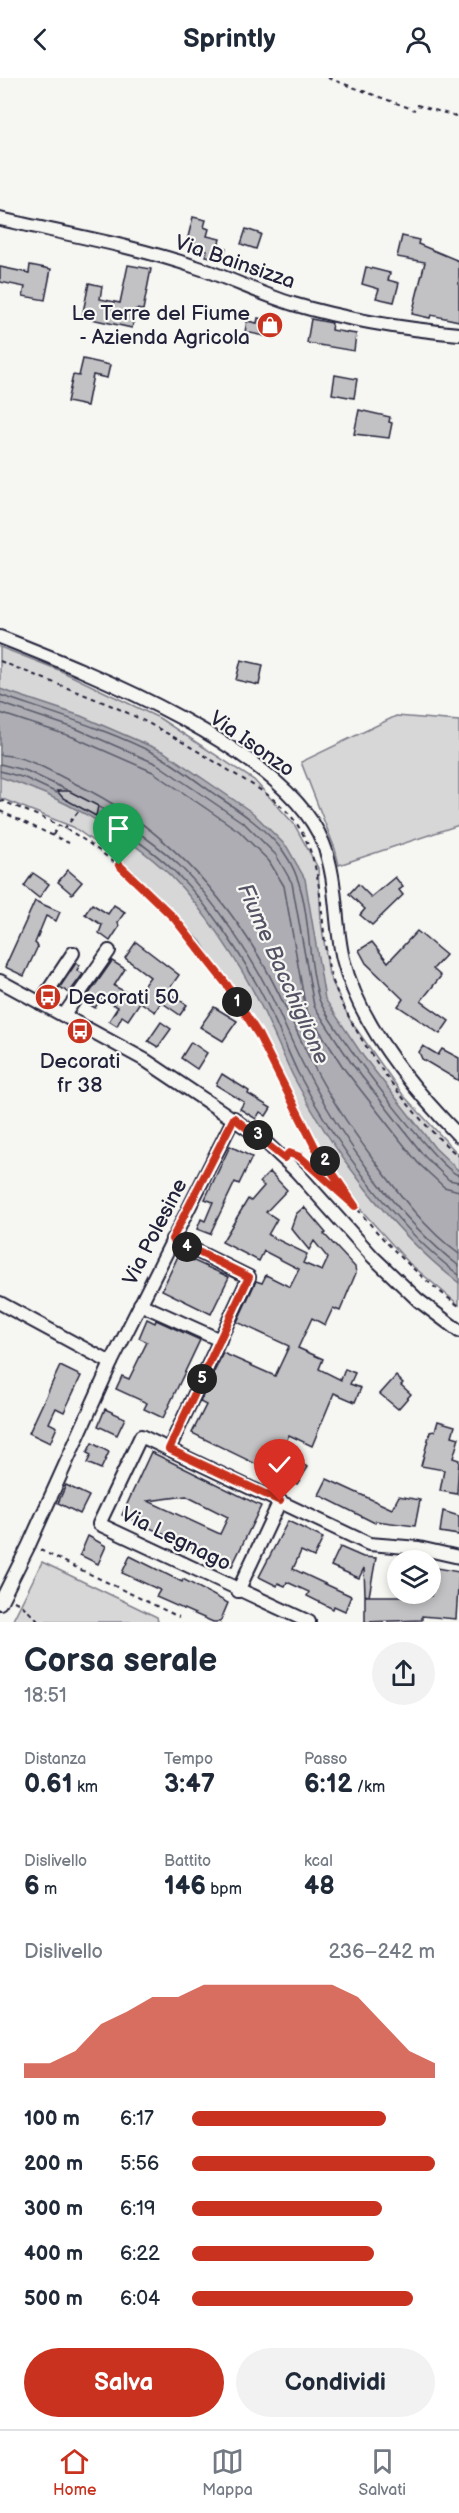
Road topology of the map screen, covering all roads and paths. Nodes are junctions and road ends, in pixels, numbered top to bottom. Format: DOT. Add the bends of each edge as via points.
graph roads {
  1 [pos="328,78"];
  2 [pos="417,105"];
  3 [pos="415,110"];
  4 [pos="459,117"];
  5 [pos="0,219"];
  6 [pos="459,334"];
  7 [pos="0,637"];
  8 [pos="0,661"];
  9 [pos="0,800"];
  10 [pos="81,808"];
  11 [pos="0,811"];
  12 [pos="58,826"];
  13 [pos="64,829"];
  14 [pos="53,835"];
  15 [pos="69,843"];
  16 [pos="109,951"];
  17 [pos="73,953"];
  18 [pos="0,981"];
  19 [pos="40,1003"];
  20 [pos="63,1015"];
  21 [pos="234,1118"];
  22 [pos="459,1136"];
  23 [pos="289,1153"];
  24 [pos="459,1156"];
  25 [pos="355,1206"];
  26 [pos="172,1239"];
  27 [pos="0,1303"];
  28 [pos="141,1304"];
  29 [pos="459,1306"];
  30 [pos="459,1331"];
  31 [pos="220,1340"];
  32 [pos="111,1363"];
  33 [pos="169,1449"];
  34 [pos="280,1501"];
  35 [pos="29,1545"];
  36 [pos="459,1557"];
  37 [pos="238,1591"];
  38 [pos="2,1599"];
  39 [pos="179,1617"];
  40 [pos="39,1622"];
  41 [pos="309,1622"];
  1 -- 3 [label="path"];
  2 -- 4 [label="path"];
  5 -- 6 [label="street, Via Bainsizza" via="160,256 293,304 340,316"];
  7 -- 22 [label="street, Via Isonzo" via="120,687 184,720 248,760 285,789 323,842 343,957 357,1001 415,1086"];
  8 -- 24 [label="path" via="110,705 191,746 252,784 290,816 314,861 328,965 343,1008 407,1103"];
  9 -- 12 [label="path"];
  10 -- 13 [label="path"];
  11 -- 14 [label="path"];
  12 -- 13 [label="path"];
  12 -- 14 [label="path"];
  13 -- 25 [label="path" via="119,865 199,948 258,1034 315,1147"];
  14 -- 15 [label="path"];
  16 -- 20 [label="street"];
  17 -- 19 [label="street"];
  18 -- 19 [label="street"];
  19 -- 20 [label="street"];
  20 -- 21 [label="street" via="145,1060"];
  21 -- 26 [label="street, Via Polesine"];
  21 -- 30 [label="street" via="284,1158 373,1257 418,1300"];
  23 -- 25 [label="path" via="300,1157"];
  25 -- 29 [label="path" via="393,1248"];
  26 -- 28 [label="street, Via Polesine"];
  26 -- 31 [label="street" via="249,1277"];
  27 -- 32 [label="street"];
  28 -- 31 [label="street"];
  28 -- 32 [label="street, Via Polesine"];
  31 -- 33 [label="street"];
  32 -- 35 [label="street, Via Polesine"];
  33 -- 34 [label="street, Via Legnago"];
  33 -- 37 [label="street, Via Legnago" via="141,1436 99,1524"];
  34 -- 36 [label="street, Via Legnago" via="369,1544 418,1548"];
  34 -- 37 [label="street"];
  35 -- 38 [label="street, Via Polesine"];
  35 -- 39 [label="path"];
  37 -- 41 [label="street, Via Legnago"];
  38 -- 40 [label="path" via="22,1605"];
}
